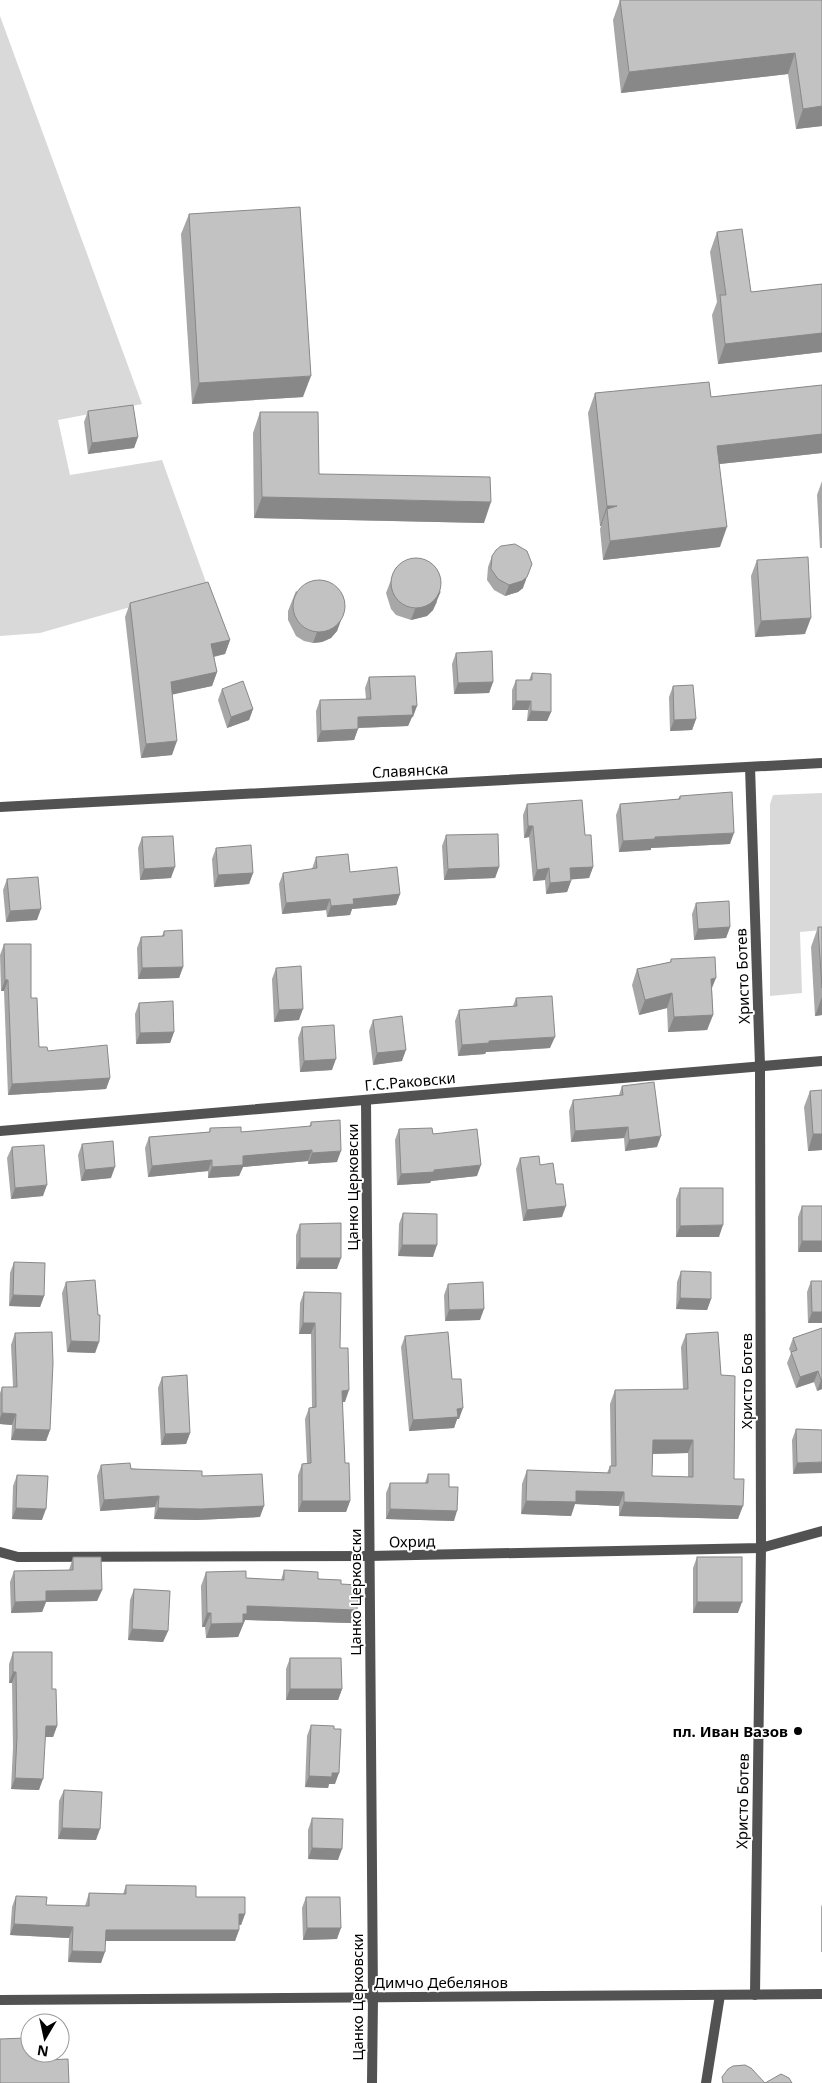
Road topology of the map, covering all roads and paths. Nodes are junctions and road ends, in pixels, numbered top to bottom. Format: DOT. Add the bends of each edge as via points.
graph roads {
  1 [pos="822,763"];
  2 [pos="750,768"];
  3 [pos="0,807"];
  4 [pos="822,1061"];
  5 [pos="760,1065"];
  6 [pos="366,1100"];
  7 [pos="0,1131"];
  8 [pos="822,1531"];
  9 [pos="761,1548"];
  10 [pos="0,1552"];
  11 [pos="369,1556"];
  12 [pos="822,1994"];
  13 [pos="720,1995"];
  14 [pos="755,1995"];
  15 [pos="373,1998"];
  16 [pos="0,2000"];
  17 [pos="372,2083"];
  18 [pos="706,2083"];
  1 -- 2 [label="street, Славянска"];
  2 -- 3 [label="street, Славянска"];
  2 -- 5 [label="street, Христо Ботев"];
  4 -- 5 [label="street, Г.С.Раковски"];
  5 -- 6 [label="street, Г.С.Раковски"];
  5 -- 9 [label="street, Христо Ботев"];
  6 -- 7 [label="street, Г.С.Раковски"];
  6 -- 11 [label="street, Цанко Церковски"];
  8 -- 9 [label="street, Охрид"];
  9 -- 11 [label="street, Охрид"];
  9 -- 14 [label="street, Христо Ботев"];
  10 -- 11 [label="street, Охрид" via="18,1557"];
  11 -- 15 [label="street, Цанко Церковски"];
  12 -- 14 [label="street, Димчо Дебелянов"];
  13 -- 14 [label="street, Димчо Дебелянов"];
  13 -- 15 [label="street, Димчо Дебелянов"];
  13 -- 18 [label="street"];
  15 -- 16 [label="street, Димчо Дебелянов"];
  15 -- 17 [label="street, Цанко Церковски"];
}
